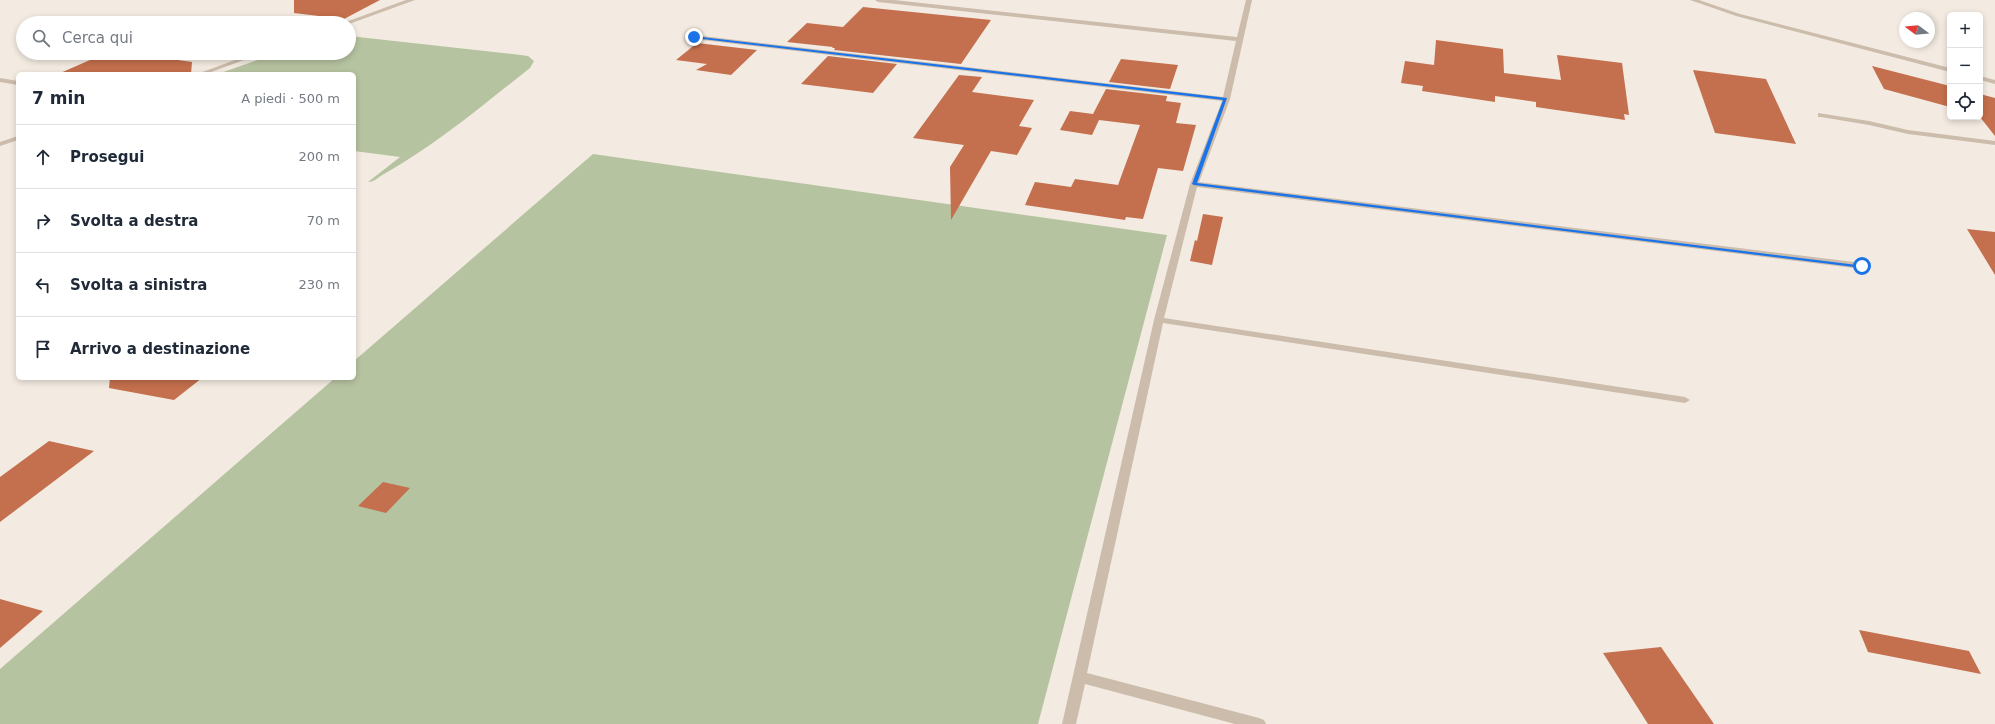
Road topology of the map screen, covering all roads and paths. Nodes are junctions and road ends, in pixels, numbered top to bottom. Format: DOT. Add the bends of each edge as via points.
graph roads {
  1 [pos="412,0"];
  2 [pos="878,0"];
  3 [pos="1249,0"];
  4 [pos="1693,0"];
  5 [pos="356,20"];
  6 [pos="694,37"];
  7 [pos="1239,39"];
  8 [pos="240,60"];
  9 [pos="1947,69"];
  10 [pos="206,72"];
  11 [pos="1983,79"];
  12 [pos="0,80"];
  13 [pos="1995,82"];
  14 [pos="16,83"];
  15 [pos="1226,99"];
  16 [pos="1821,115"];
  17 [pos="16,139"];
  18 [pos="1995,143"];
  19 [pos="0,144"];
  20 [pos="1194,184"];
  21 [pos="1862,266"];
  22 [pos="1159,320"];
  23 [pos="1685,400"];
  24 [pos="1079,677"];
  25 [pos="1069,724"];
  26 [pos="1259,724"];
  1 -- 5 [label="street"];
  2 -- 7 [label="street"];
  3 -- 7 [label="street"];
  4 -- 9 [label="street" via="1738,15"];
  6 -- 15 [label="street"];
  7 -- 15 [label="street"];
  8 -- 10 [label="street"];
  11 -- 13 [label="street"];
  12 -- 14 [label="street"];
  15 -- 20 [label="street"];
  16 -- 18 [label="street" via="1908,132"];
  17 -- 19 [label="street"];
  20 -- 21 [label="street"];
  20 -- 22 [label="street"];
  22 -- 23 [label="street"];
  22 -- 24 [label="street"];
  24 -- 25 [label="street"];
  24 -- 26 [label="street"];
}
